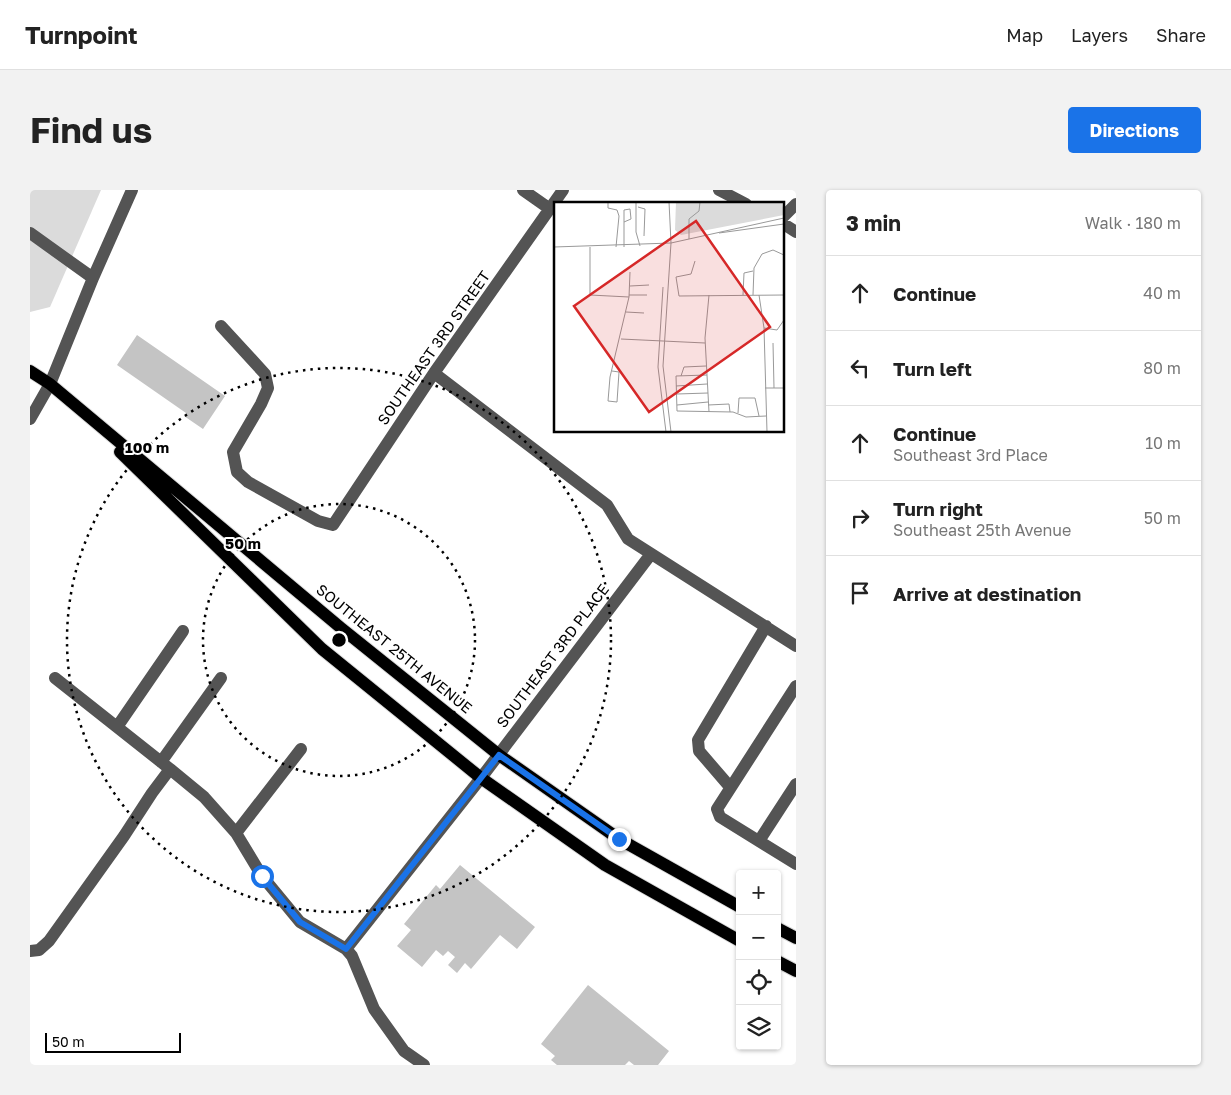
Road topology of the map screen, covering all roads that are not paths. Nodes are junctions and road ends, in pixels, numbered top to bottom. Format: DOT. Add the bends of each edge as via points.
graph roads {
  1 [pos="132,190"];
  2 [pos="523,190"];
  3 [pos="563,190"];
  4 [pos="719,190"];
  5 [pos="555,202"];
  6 [pos="742,202"];
  7 [pos="554,203"];
  8 [pos="796,204"];
  9 [pos="550,209"];
  10 [pos="784,216"];
  11 [pos="784,224"];
  12 [pos="796,232"];
  13 [pos="30,233"];
  14 [pos="93,278"];
  15 [pos="221,326"];
  16 [pos="30,371"];
  17 [pos="434,374"];
  18 [pos="50,384"];
  19 [pos="30,419"];
  20 [pos="651,554"];
  21 [pos="766,626"];
  22 [pos="183,632"];
  23 [pos="796,646"];
  24 [pos="55,678"];
  25 [pos="221,678"];
  26 [pos="796,686"];
  27 [pos="117,727"];
  28 [pos="301,749"];
  29 [pos="499,755"];
  30 [pos="166,766"];
  31 [pos="481,778"];
  32 [pos="796,784"];
  33 [pos="730,787"];
  34 [pos="236,834"];
  35 [pos="759,842"];
  36 [pos="796,864"];
  37 [pos="736,905"];
  38 [pos="781,930"];
  39 [pos="796,938"];
  40 [pos="736,939"];
  41 [pos="346,949"];
  42 [pos="30,951"];
  43 [pos="781,963"];
  44 [pos="796,971"];
  45 [pos="424,1065"];
  1 -- 14 [label="street"];
  2 -- 9 [label="street"];
  3 -- 5 [label="street, SOUTHEAST 3RD STREET"];
  4 -- 6 [label="street"];
  7 -- 9 [label="street, SOUTHEAST 3RD STREET"];
  8 -- 10 [label="street"];
  9 -- 17 [label="street, SOUTHEAST 3RD STREET"];
  11 -- 12 [label="street"];
  13 -- 14 [label="street"];
  14 -- 18 [label="street"];
  15 -- 17 [label="street, SOUTHEAST 3RD STREET" via="265,374 268,388 233,452 237,472 248,482 318,521 333,525"];
  16 -- 18 [label="main road, SOUTHEAST 25TH AVENUE"];
  17 -- 20 [label="street" via="607,505 628,539"];
  18 -- 19 [label="street"];
  18 -- 29 [label="main road, SOUTHEAST 25TH AVENUE"];
  18 -- 31 [label="main road, SOUTHEAST 25TH AVENUE" via="322,650"];
  20 -- 21 [label="street"];
  20 -- 29 [label="street, SOUTHEAST 3RD PLACE"];
  21 -- 23 [label="street"];
  21 -- 33 [label="street" via="698,740 699,752"];
  22 -- 27 [label="street"];
  24 -- 27 [label="street"];
  25 -- 30 [label="street"];
  26 -- 33 [label="street"];
  27 -- 30 [label="street"];
  28 -- 34 [label="street"];
  29 -- 31 [label="street, SOUTHEAST 3RD PLACE"];
  29 -- 37 [label="main road, SOUTHEAST 25TH AVENUE" via="619,839"];
  30 -- 34 [label="street" via="204,796"];
  30 -- 42 [label="street" via="124,836 49,941 39,950"];
  31 -- 40 [label="main road, SOUTHEAST 25TH AVENUE" via="605,865"];
  31 -- 41 [label="street, SOUTHEAST 3RD PLACE"];
  32 -- 35 [label="street"];
  33 -- 35 [label="street" via="717,809 720,817"];
  34 -- 41 [label="street" via="262,876 300,922"];
  35 -- 36 [label="street"];
  38 -- 39 [label="main road"];
  41 -- 45 [label="street" via="374,1009 404,1051"];
  43 -- 44 [label="main road"];
}
